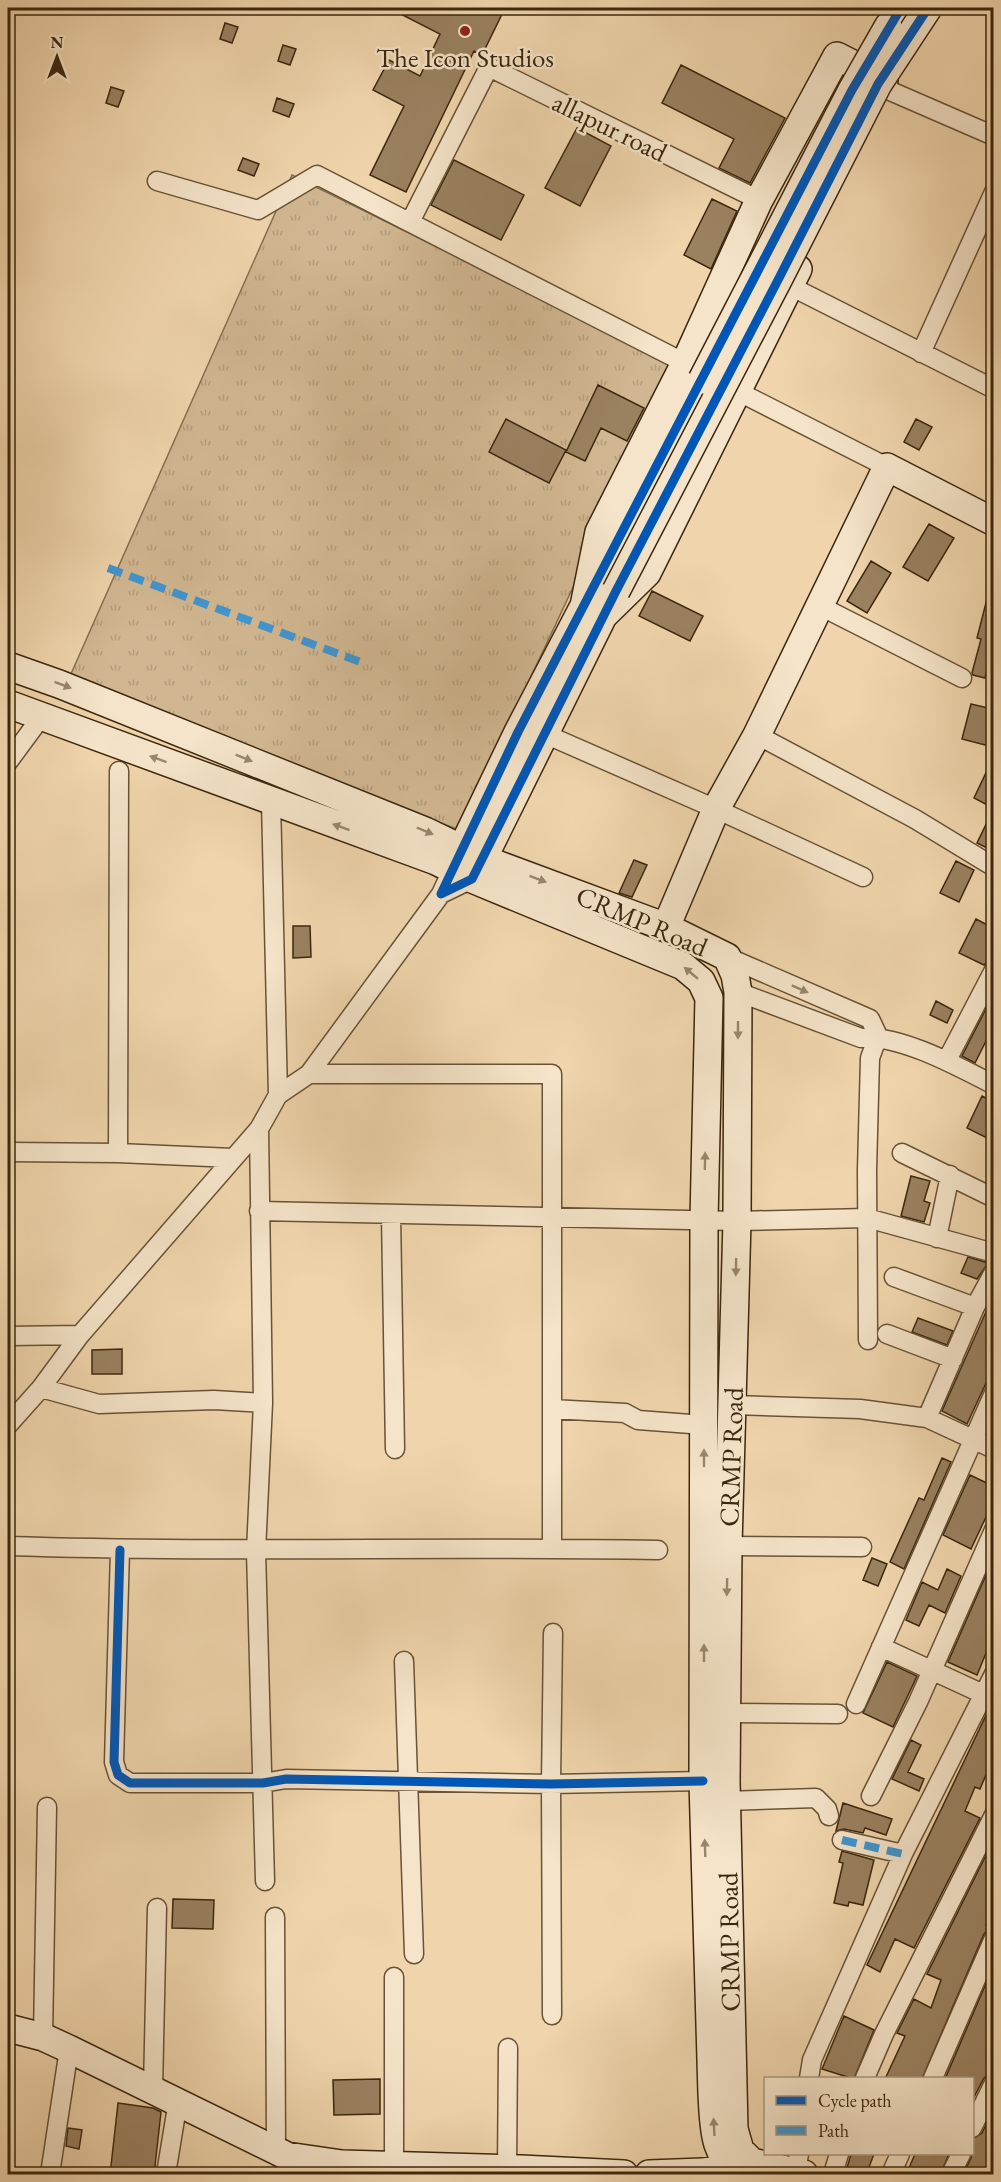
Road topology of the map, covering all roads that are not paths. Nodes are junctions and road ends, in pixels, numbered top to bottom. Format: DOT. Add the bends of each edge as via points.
graph roads {
  1 [pos="901,8"];
  2 [pos="928,8"];
  3 [pos="888,90"];
  4 [pos="993,136"];
  5 [pos="157,181"];
  6 [pos="993,192"];
  7 [pos="759,200"];
  8 [pos="410,222"];
  9 [pos="790,286"];
  10 [pos="921,353"];
  11 [pos="685,363"];
  12 [pos="993,389"];
  13 [pos="737,391"];
  14 [pos="887,467"];
  15 [pos="993,522"];
  16 [pos="607,586"];
  17 [pos="820,606"];
  18 [pos="594,611"];
  19 [pos="8,666"];
  20 [pos="962,678"];
  21 [pos="8,704"];
  22 [pos="42,716"];
  23 [pos="545,734"];
  24 [pos="757,735"];
  25 [pos="8,762"];
  26 [pos="119,771"];
  27 [pos="271,801"];
  28 [pos="716,809"];
  29 [pos="468,864"];
  30 [pos="993,867"];
  31 [pos="863,877"];
  32 [pos="666,927"];
  33 [pos="727,957"];
  34 [pos="993,970"];
  35 [pos="738,992"];
  36 [pos="878,1036"];
  37 [pos="947,1060"];
  38 [pos="309,1074"];
  39 [pos="993,1085"];
  40 [pos="278,1095"];
  41 [pos="259,1130"];
  42 [pos="8,1152"];
  43 [pos="118,1153"];
  44 [pos="902,1153"];
  45 [pos="233,1158"];
  46 [pos="950,1175"];
  47 [pos="993,1198"];
  48 [pos="259,1211"];
  49 [pos="391,1215"];
  50 [pos="551,1217"];
  51 [pos="867,1218"];
  52 [pos="704,1220"];
  53 [pos="737,1221"];
  54 [pos="937,1238"];
  55 [pos="993,1253"];
  56 [pos="993,1272"];
  57 [pos="894,1277"];
  58 [pos="975,1307"];
  59 [pos="887,1334"];
  60 [pos="80,1335"];
  61 [pos="8,1336"];
  62 [pos="868,1340"];
  63 [pos="953,1359"];
  64 [pos="41,1389"];
  65 [pos="993,1393"];
  66 [pos="263,1402"];
  67 [pos="733,1405"];
  68 [pos="552,1409"];
  69 [pos="927,1418"];
  70 [pos="8,1425"];
  71 [pos="704,1425"];
  72 [pos="973,1440"];
  73 [pos="395,1449"];
  74 [pos="993,1449"];
  75 [pos="993,1530"];
  76 [pos="8,1546"];
  77 [pos="728,1546"];
  78 [pos="862,1547"];
  79 [pos="552,1548"];
  80 [pos="120,1550"];
  81 [pos="658,1550"];
  82 [pos="256,1551"];
  83 [pos="553,1633"];
  84 [pos="881,1647"];
  85 [pos="404,1661"];
  86 [pos="932,1670"];
  87 [pos="993,1674"];
  88 [pos="988,1697"];
  89 [pos="856,1704"];
  90 [pos="726,1713"];
  91 [pos="838,1714"];
  92 [pos="703,1781"];
  93 [pos="409,1783"];
  94 [pos="263,1784"];
  95 [pos="551,1784"];
  96 [pos="871,1796"];
  97 [pos="726,1801"];
  98 [pos="47,1807"];
  99 [pos="993,1815"];
  100 [pos="829,1816"];
  101 [pos="842,1840"];
  102 [pos="903,1854"];
  103 [pos="265,1881"];
  104 [pos="157,1908"];
  105 [pos="275,1917"];
  106 [pos="993,1938"];
  107 [pos="414,1954"];
  108 [pos="394,1977"];
  109 [pos="552,2015"];
  110 [pos="8,2028"];
  111 [pos="43,2037"];
  112 [pos="508,2048"];
  113 [pos="69,2049"];
  114 [pos="809,2077"];
  115 [pos="866,2077"];
  116 [pos="934,2077"];
  117 [pos="993,2083"];
  118 [pos="153,2089"];
  119 [pos="178,2102"];
  120 [pos="974,2124"];
  121 [pos="839,2155"];
  122 [pos="900,2155"];
  123 [pos="961,2155"];
  124 [pos="282,2160"];
  125 [pos="799,2167"];
  126 [pos="395,2170"];
  127 [pos="516,2171"];
  128 [pos="736,2171"];
  129 [pos="50,2175"];
  130 [pos="166,2175"];
  131 [pos="624,2175"];
  132 [pos="648,2175"];
  133 [pos="833,2175"];
  134 [pos="891,2175"];
  135 [pos="951,2175"];
  1 -- 16 [label="main road, bridge" via="852,90"];
  2 -- 16 [label="main road, bridge" via="878,84 763,311"];
  3 -- 4 [label="street"];
  3 -- 7 [label="main road" via="887,82 837,56"];
  3 -- 9 [label="main road"];
  5 -- 8 [label="street" via="258,210 317,176"];
  6 -- 10 [label="street"];
  7 -- 8 [label="street, allapur road" via="489,67"];
  7 -- 11 [label="main road"];
  8 -- 11 [label="street"];
  9 -- 10 [label="street"];
  9 -- 13 [label="main road"];
  10 -- 12 [label="street"];
  11 -- 18 [label="main road" via="599,532"];
  13 -- 14 [label="street"];
  13 -- 18 [label="main road" via="647,573"];
  14 -- 15 [label="main road"];
  14 -- 17 [label="main road"];
  16 -- 18 [label="main road"];
  17 -- 20 [label="street"];
  17 -- 24 [label="main road"];
  18 -- 23 [label="main road"];
  18 -- 29 [label="main road" via="518,732"];
  19 -- 29 [label="main road, one-way" via="425,831"];
  21 -- 22 [label="main road"];
  22 -- 25 [label="street"];
  27 -- 22 [label="main road, one-way"];
  23 -- 28 [label="street"];
  23 -- 29 [label="main road"];
  24 -- 28 [label="main road"];
  24 -- 30 [label="street" via="915,819"];
  26 -- 43 [label="street"];
  29 -- 27 [label="main road, one-way" via="436,861"];
  27 -- 40 [label="street"];
  28 -- 31 [label="street"];
  28 -- 32 [label="main road"];
  29 -- 32 [label="main road, CRMP Road, one-way"];
  29 -- 38 [label="street" via="441,894"];
  52 -- 29 [label="main road, CRMP Road, one-way" via="709,998 701,981 683,966"];
  32 -- 33 [label="main road, CRMP Road"];
  33 -- 35 [label="main road, CRMP Road"];
  33 -- 36 [label="street, one-way" via="870,1019"];
  34 -- 37 [label="street"];
  35 -- 36 [label="street" via="861,1038"];
  35 -- 53 [label="main road, CRMP Road, one-way"];
  36 -- 37 [label="street"];
  36 -- 51 [label="street" via="870,1058"];
  37 -- 39 [label="street"];
  38 -- 40 [label="street"];
  38 -- 50 [label="street" via="552,1074"];
  40 -- 41 [label="street"];
  41 -- 45 [label="street"];
  41 -- 48 [label="street"];
  42 -- 43 [label="street"];
  43 -- 45 [label="street"];
  44 -- 46 [label="street"];
  45 -- 60 [label="street"];
  46 -- 47 [label="street"];
  46 -- 54 [label="street"];
  48 -- 49 [label="street"];
  48 -- 66 [label="street"];
  49 -- 50 [label="street"];
  49 -- 73 [label="street"];
  50 -- 52 [label="street"];
  50 -- 68 [label="street"];
  51 -- 53 [label="street"];
  51 -- 54 [label="street"];
  51 -- 62 [label="street"];
  52 -- 53 [label="street"];
  52 -- 71 [label="main road, CRMP Road"];
  53 -- 67 [label="main road, CRMP Road, one-way"];
  54 -- 55 [label="street"];
  56 -- 58 [label="street"];
  57 -- 58 [label="street"];
  58 -- 63 [label="street"];
  59 -- 63 [label="street"];
  60 -- 61 [label="street"];
  60 -- 64 [label="street"];
  63 -- 69 [label="street"];
  64 -- 66 [label="street" via="99,1404"];
  64 -- 70 [label="street"];
  65 -- 72 [label="street"];
  66 -- 82 [label="street"];
  67 -- 69 [label="street" via="860,1409"];
  67 -- 77 [label="main road, CRMP Road"];
  68 -- 71 [label="street" via="626,1413 638,1420"];
  68 -- 79 [label="street"];
  69 -- 72 [label="street"];
  92 -- 71 [label="main road, CRMP Road, one-way"];
  72 -- 74 [label="street"];
  72 -- 84 [label="street"];
  75 -- 86 [label="street"];
  76 -- 80 [label="street"];
  77 -- 78 [label="street"];
  77 -- 90 [label="main road, CRMP Road, one-way"];
  79 -- 81 [label="street"];
  79 -- 82 [label="street"];
  80 -- 82 [label="street"];
  80 -- 94 [label="street" via="114,1762 118,1775 130,1783"];
  82 -- 94 [label="street"];
  83 -- 95 [label="street"];
  84 -- 86 [label="street"];
  84 -- 89 [label="street"];
  85 -- 93 [label="street"];
  86 -- 88 [label="street"];
  86 -- 96 [label="street"];
  87 -- 88 [label="street"];
  88 -- 102 [label="street"];
  90 -- 91 [label="street"];
  90 -- 97 [label="main road, CRMP Road"];
  92 -- 95 [label="street"];
  128 -- 92 [label="main road, CRMP Road, one-way" via="715,2139"];
  93 -- 94 [label="street" via="286,1779"];
  93 -- 95 [label="street"];
  93 -- 107 [label="street"];
  94 -- 103 [label="street"];
  95 -- 109 [label="street"];
  97 -- 100 [label="street" via="816,1798"];
  97 -- 125 [label="main road, CRMP Road" via="734,2129 740,2150 752,2162"];
  98 -- 111 [label="street"];
  99 -- 115 [label="street"];
  101 -- 102 [label="street"];
  102 -- 114 [label="street" via="812,2060"];
  104 -- 118 [label="street"];
  105 -- 124 [label="street"];
  106 -- 116 [label="street"];
  108 -- 126 [label="street"];
  110 -- 111 [label="main road"];
  111 -- 113 [label="main road"];
  112 -- 127 [label="street"];
  113 -- 118 [label="main road"];
  113 -- 129 [label="street"];
  117 -- 120 [label="street"];
  118 -- 119 [label="main road"];
  119 -- 124 [label="main road"];
  119 -- 130 [label="street"];
  121 -- 133 [label="street"];
  122 -- 134 [label="street"];
  123 -- 135 [label="street"];
  124 -- 126 [label="main road"];
  126 -- 127 [label="main road"];
  127 -- 131 [label="main road"];
  128 -- 132 [label="main road"];
}
